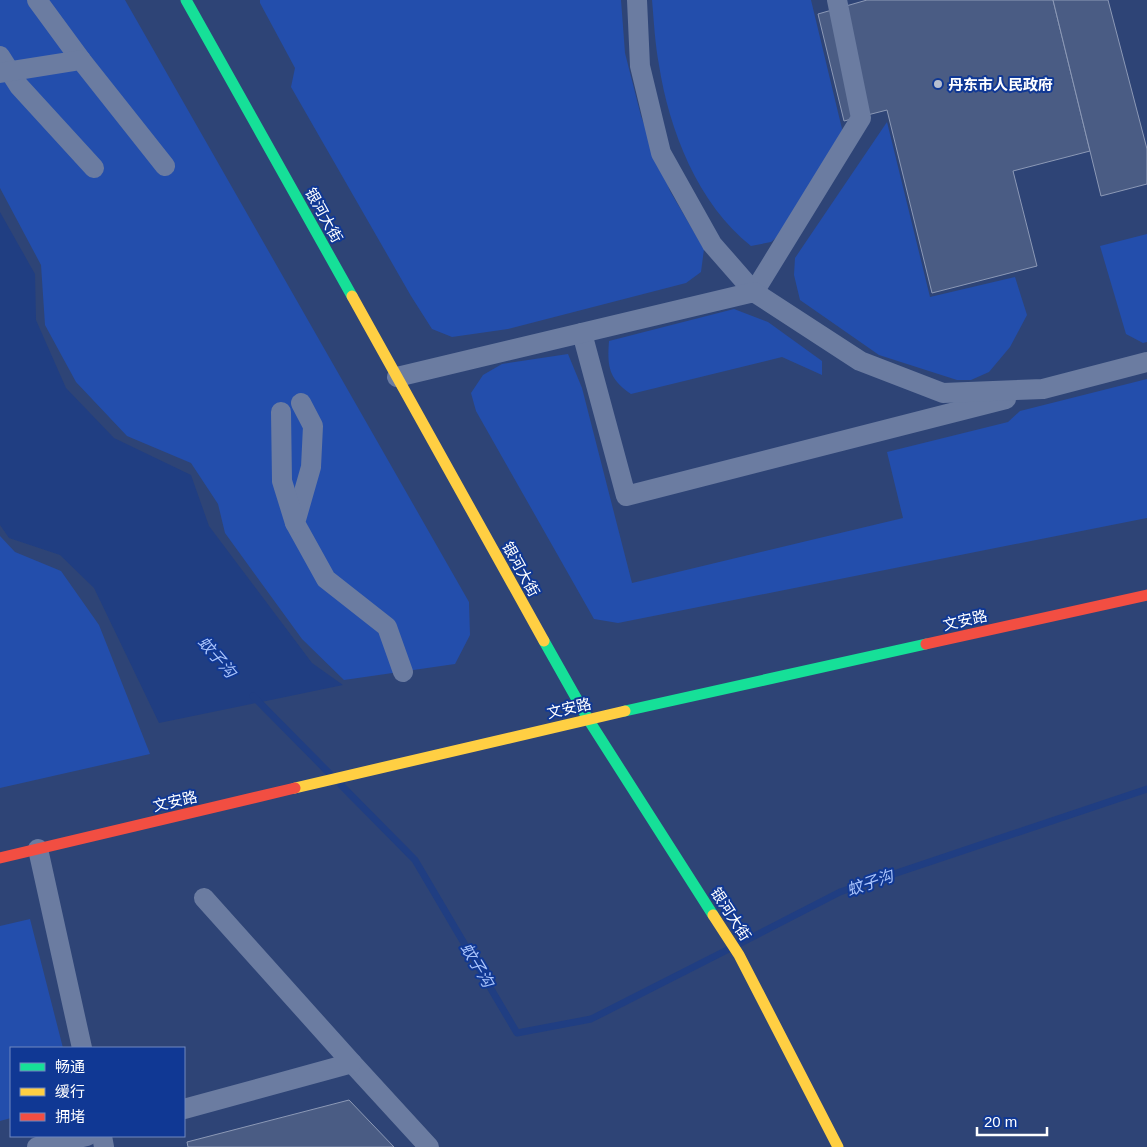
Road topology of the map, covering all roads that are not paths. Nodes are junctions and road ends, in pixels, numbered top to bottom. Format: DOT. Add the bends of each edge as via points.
graph roads {
  1 [pos="38,0"];
  2 [pos="186,0"];
  3 [pos="637,0"];
  4 [pos="837,0"];
  5 [pos="81,60"];
  6 [pos="3,67"];
  7 [pos="165,166"];
  8 [pos="94,168"];
  9 [pos="754,292"];
  10 [pos="582,333"];
  11 [pos="1147,362"];
  12 [pos="397,377"];
  13 [pos="1043,389"];
  14 [pos="301,403"];
  15 [pos="281,412"];
  16 [pos="295,523"];
  17 [pos="1147,595"];
  18 [pos="403,672"];
  19 [pos="588,719"];
  20 [pos="38,849"];
  21 [pos="0,858"];
  22 [pos="204,898"];
  23 [pos="82,1047"];
  24 [pos="352,1063"];
  25 [pos="185,1110"];
  26 [pos="82,1137"];
  27 [pos="37,1147"];
  28 [pos="429,1147"];
  29 [pos="838,1147"];
  1 -- 5 [label="street"];
  2 -- 12 [label="main road, 银河大街"];
  3 -- 9 [label="street" via="640,66 661,153 712,244"];
  4 -- 9 [label="street" via="861,118"];
  5 -- 6 [label="street"];
  5 -- 7 [label="street"];
  6 -- 8 [label="street"];
  9 -- 10 [label="street"];
  9 -- 13 [label="street" via="860,361 943,393"];
  10 -- 12 [label="street"];
  10 -- 13 [label="street" via="626,496"];
  11 -- 13 [label="street"];
  12 -- 19 [label="main road, 银河大街"];
  14 -- 16 [label="street" via="313,426 311,467"];
  15 -- 16 [label="street" via="282,481"];
  16 -- 18 [label="street" via="326,579 387,627"];
  17 -- 19 [label="main road, 文安路"];
  19 -- 20 [label="main road, 文安路"];
  19 -- 29 [label="main road, 银河大街" via="739,954"];
  20 -- 21 [label="main road, 文安路"];
  20 -- 23 [label="street"];
  22 -- 24 [label="street"];
  24 -- 25 [label="street"];
  24 -- 28 [label="street"];
  26 -- 27 [label="street"];
}
